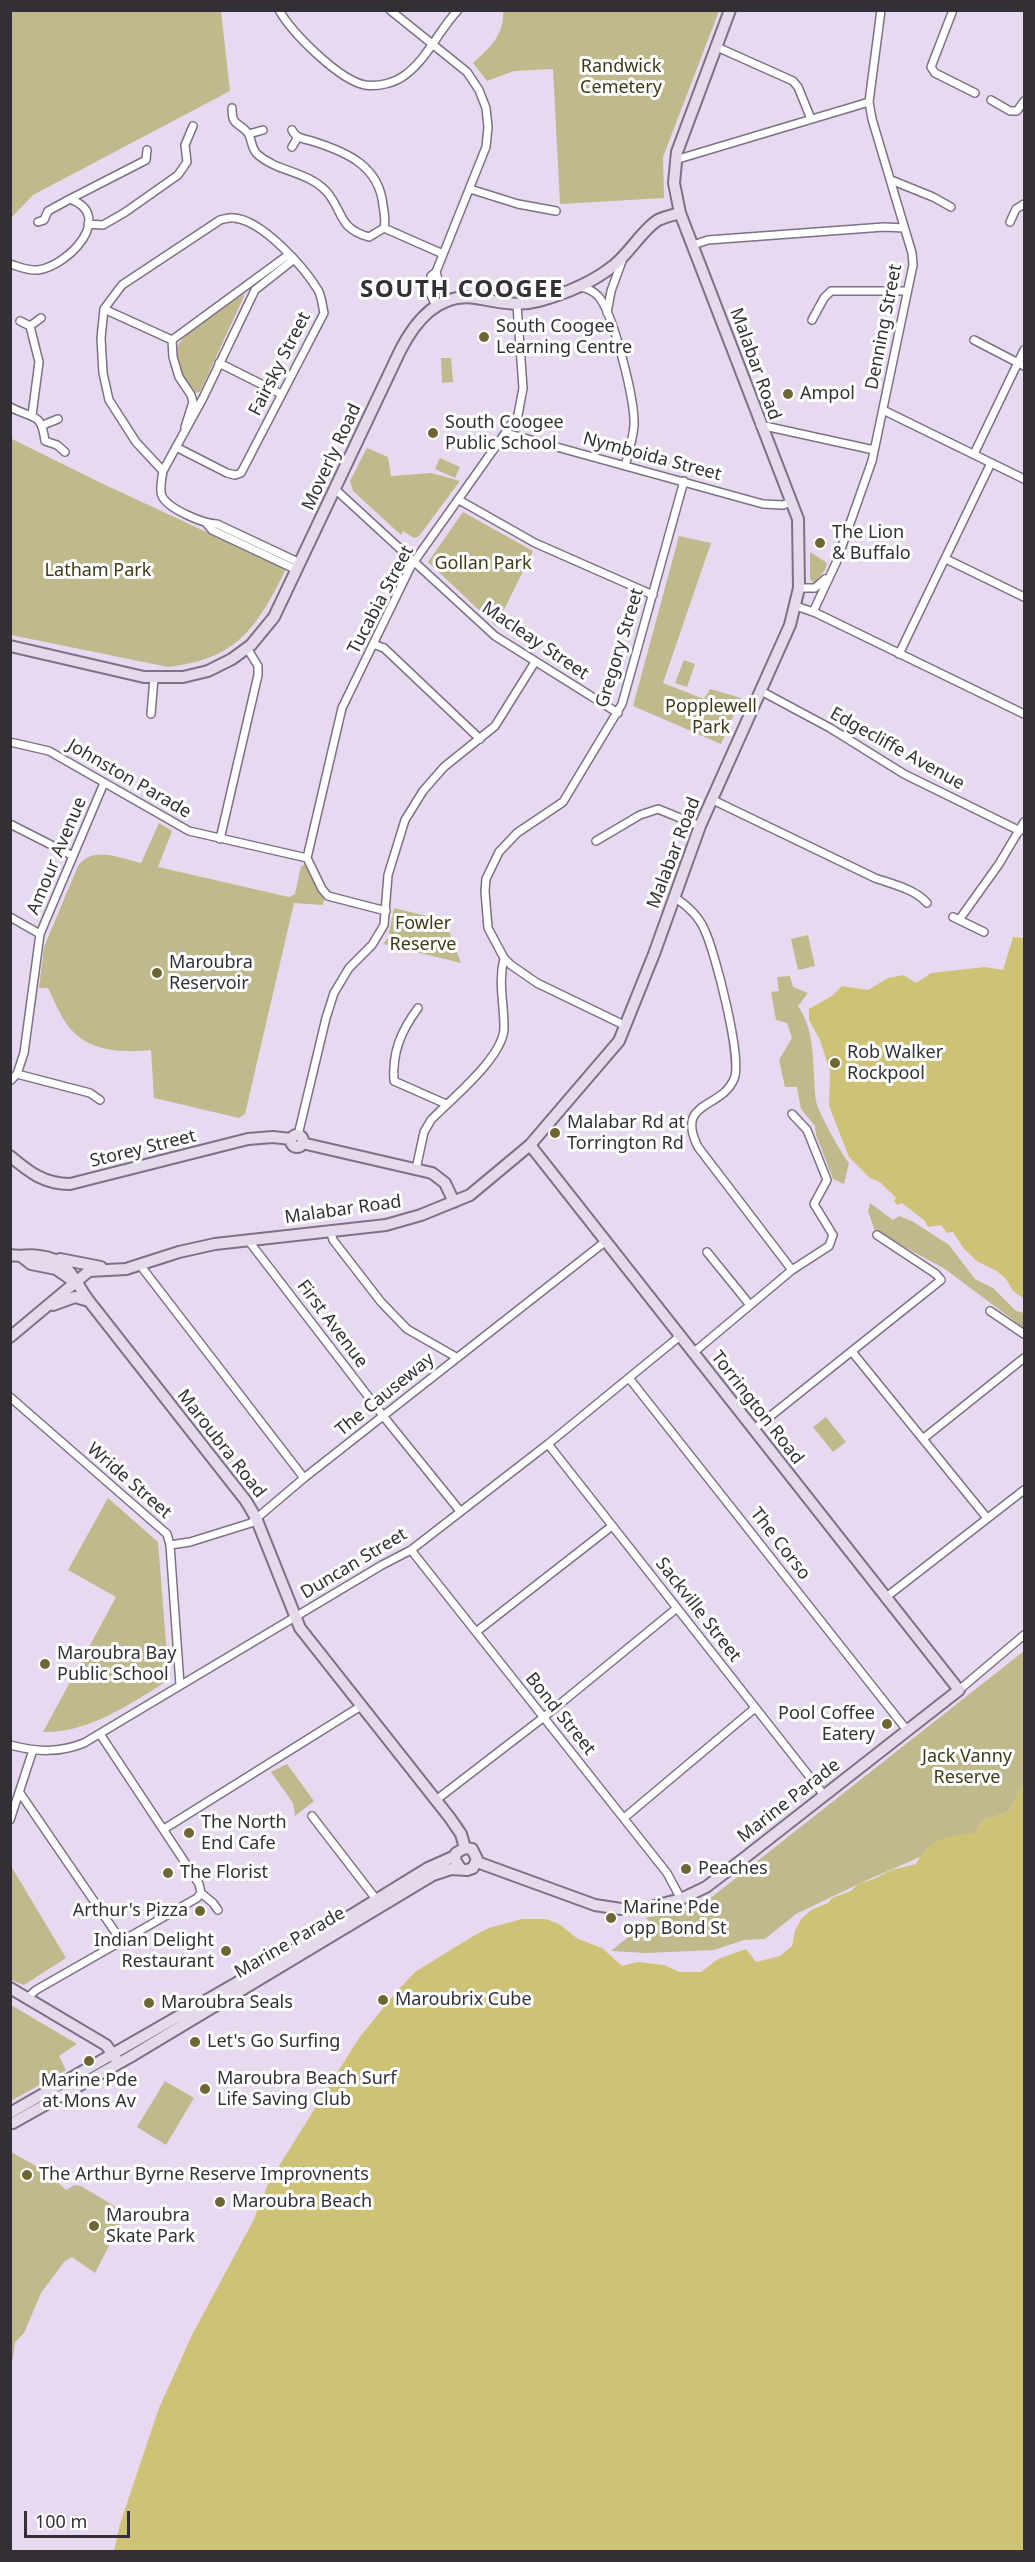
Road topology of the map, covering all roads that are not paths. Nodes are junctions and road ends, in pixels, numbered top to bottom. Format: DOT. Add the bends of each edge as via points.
graph roads {
  1 [pos="279,10"];
  2 [pos="390,10"];
  3 [pos="458,10"];
  4 [pos="730,10"];
  5 [pos="953,10"];
  6 [pos="880,11"];
  7 [pos="432,44"];
  8 [pos="717,46"];
  9 [pos="975,93"];
  10 [pos="991,100"];
  11 [pos="1024,101"];
  12 [pos="869,102"];
  13 [pos="232,108"];
  14 [pos="812,119"];
  15 [pos="193,126"];
  16 [pos="263,130"];
  17 [pos="292,130"];
  18 [pos="249,134"];
  19 [pos="298,137"];
  20 [pos="292,147"];
  21 [pos="147,150"];
  22 [pos="675,160"];
  23 [pos="891,180"];
  24 [pos="470,189"];
  25 [pos="70,199"];
  26 [pos="1024,204"];
  27 [pos="951,207"];
  28 [pos="556,211"];
  29 [pos="680,213"];
  30 [pos="1010,222"];
  31 [pos="44,223"];
  32 [pos="88,224"];
  33 [pos="384,228"];
  34 [pos="904,228"];
  35 [pos="693,245"];
  36 [pos="443,254"];
  37 [pos="291,257"];
  38 [pos="623,258"];
  39 [pos="10,264"];
  40 [pos="436,272"];
  41 [pos="575,287"];
  42 [pos="908,291"];
  43 [pos="448,300"];
  44 [pos="517,305"];
  45 [pos="436,306"];
  46 [pos="105,309"];
  47 [pos="607,313"];
  48 [pos="41,318"];
  49 [pos="812,320"];
  50 [pos="20,321"];
  51 [pos="30,326"];
  52 [pos="172,340"];
  53 [pos="974,340"];
  54 [pos="1024,350"];
  55 [pos="219,363"];
  56 [pos="1022,364"];
  57 [pos="281,394"];
  58 [pos="10,407"];
  59 [pos="883,410"];
  60 [pos="32,415"];
  61 [pos="58,419"];
  62 [pos="43,425"];
  63 [pos="760,426"];
  64 [pos="506,433"];
  65 [pos="178,446"];
  66 [pos="874,450"];
  67 [pos="65,452"];
  68 [pos="974,454"];
  69 [pos="992,463"];
  70 [pos="625,466"];
  71 [pos="163,471"];
  72 [pos="1024,478"];
  73 [pos="684,481"];
  74 [pos="335,489"];
  75 [pos="459,500"];
  76 [pos="791,502"];
  77 [pos="946,559"];
  78 [pos="414,563"];
  79 [pos="299,566"];
  80 [pos="829,575"];
  81 [pos="799,588"];
  82 [pos="653,595"];
  83 [pos="1024,597"];
  84 [pos="796,606"];
  85 [pos="813,612"];
  86 [pos="373,644"];
  87 [pos="10,646"];
  88 [pos="247,648"];
  89 [pos="899,654"];
  90 [pos="536,662"];
  91 [pos="154,678"];
  92 [pos="761,691"];
  93 [pos="618,713"];
  94 [pos="151,714"];
  95 [pos="1024,714"];
  96 [pos="480,739"];
  97 [pos="10,742"];
  98 [pos="104,783"];
  99 [pos="712,800"];
  100 [pos="1024,822"];
  101 [pos="10,824"];
  102 [pos="700,826"];
  103 [pos="1020,831"];
  104 [pos="220,838"];
  105 [pos="596,842"];
  106 [pos="73,856"];
  107 [pos="307,858"];
  108 [pos="674,897"];
  109 [pos="927,903"];
  110 [pos="386,911"];
  111 [pos="10,916"];
  112 [pos="984,932"];
  113 [pos="40,934"];
  114 [pos="504,958"];
  115 [pos="418,1008"];
  116 [pos="626,1026"];
  117 [pos="17,1074"];
  118 [pos="10,1081"];
  119 [pos="100,1100"];
  120 [pos="446,1104"];
  121 [pos="792,1114"];
  122 [pos="297,1139"];
  123 [pos="530,1145"];
  124 [pos="10,1156"];
  125 [pos="416,1169"];
  126 [pos="454,1202"];
  127 [pos="330,1230"];
  128 [pos="877,1235"];
  129 [pos="248,1240"];
  130 [pos="606,1241"];
  131 [pos="707,1252"];
  132 [pos="16,1256"];
  133 [pos="51,1257"];
  134 [pos="140,1265"];
  135 [pos="792,1270"];
  136 [pos="108,1272"];
  137 [pos="75,1282"];
  138 [pos="89,1301"];
  139 [pos="750,1305"];
  140 [pos="45,1308"];
  141 [pos="990,1311"];
  142 [pos="1024,1334"];
  143 [pos="681,1336"];
  144 [pos="10,1337"];
  145 [pos="693,1353"];
  146 [pos="853,1353"];
  147 [pos="456,1357"];
  148 [pos="1024,1358"];
  149 [pos="629,1378"];
  150 [pos="10,1397"];
  151 [pos="384,1416"];
  152 [pos="753,1430"];
  153 [pos="924,1438"];
  154 [pos="548,1444"];
  155 [pos="304,1478"];
  156 [pos="1024,1490"];
  157 [pos="460,1511"];
  158 [pos="256,1518"];
  159 [pos="987,1518"];
  160 [pos="612,1526"];
  161 [pos="170,1545"];
  162 [pos="411,1551"];
  163 [pos="885,1598"];
  164 [pos="677,1608"];
  165 [pos="295,1616"];
  166 [pos="476,1632"];
  167 [pos="1024,1635"];
  168 [pos="180,1685"];
  169 [pos="958,1690"];
  170 [pos="361,1706"];
  171 [pos="755,1708"];
  172 [pos="544,1717"];
  173 [pos="906,1729"];
  174 [pos="100,1734"];
  175 [pos="10,1745"];
  176 [pos="33,1750"];
  177 [pos="20,1793"];
  178 [pos="824,1795"];
  179 [pos="436,1800"];
  180 [pos="312,1816"];
  181 [pos="624,1818"];
  182 [pos="10,1820"];
  183 [pos="164,1829"];
  184 [pos="465,1848"];
  185 [pos="455,1856"];
  186 [pos="477,1862"];
  187 [pos="460,1868"];
  188 [pos="201,1893"];
  189 [pos="376,1899"];
  190 [pos="681,1899"];
  191 [pos="218,1910"];
  192 [pos="122,1942"];
  193 [pos="10,1989"];
  194 [pos="27,1998"];
  195 [pos="116,2059"];
  196 [pos="11,2121"];
  1 -- 7 [label="street" via="320,58 348,78 366,85 391,83 402,77"];
  2 -- 7 [label="street"];
  3 -- 7 [label="street"];
  4 -- 8 [label="street, Malabar Road"];
  5 -- 9 [label="street" via="931,66 935,73"];
  6 -- 12 [label="street, Denning Street"];
  7 -- 24 [label="street" via="471,78 486,108 486,147"];
  8 -- 14 [label="street" via="793,81"];
  8 -- 22 [label="street, Malabar Road"];
  10 -- 11 [label="street" via="1010,111 1017,111"];
  12 -- 14 [label="street"];
  12 -- 23 [label="street, Denning Street"];
  13 -- 18 [label="street" via="235,124"];
  14 -- 22 [label="street"];
  15 -- 32 [label="street" via="185,145 187,162 178,176 103,225"];
  16 -- 18 [label="street"];
  17 -- 19 [label="street"];
  18 -- 33 [label="street" via="255,152 267,162 309,178 326,192 349,229 369,237"];
  19 -- 20 [label="street"];
  19 -- 33 [label="street" via="344,154 374,175 382,200"];
  21 -- 25 [label="street" via="149,162"];
  22 -- 29 [label="street, Malabar Road" via="674,183"];
  23 -- 27 [label="street"];
  23 -- 34 [label="street, Denning Street"];
  24 -- 28 [label="street" via="508,202"];
  24 -- 36 [label="street"];
  25 -- 31 [label="street" via="48,211"];
  25 -- 32 [label="street" via="84,208"];
  26 -- 30 [label="street" via="1016,209"];
  29 -- 35 [label="street, Malabar Road"];
  29 -- 38 [label="street, Moverly Road" via="658,220"];
  32 -- 39 [label="street" via="82,243 48,267 29,270"];
  33 -- 36 [label="street"];
  34 -- 35 [label="street" via="708,240"];
  34 -- 42 [label="street, Denning Street" via="913,265"];
  35 -- 63 [label="street, Malabar Road"];
  36 -- 40 [label="street"];
  37 -- 46 [label="street, Fairsky Street" via="254,225 234,218 220,220 122,285"];
  37 -- 52 [label="street"];
  37 -- 55 [label="street" via="255,290"];
  37 -- 57 [label="street, Fairsky Street" via="319,292 324,313"];
  38 -- 41 [label="street, Moverly Road"];
  38 -- 47 [label="street"];
  40 -- 43 [label="street"];
  40 -- 45 [label="street" via="429,284"];
  41 -- 44 [label="street, Moverly Road"];
  41 -- 47 [label="street" via="597,294"];
  42 -- 49 [label="street" via="831,291"];
  42 -- 59 [label="street, Denning Street"];
  43 -- 44 [label="street, Moverly Road" via="467,297"];
  43 -- 45 [label="street, Moverly Road"];
  44 -- 64 [label="street, Tucabia Street" via="523,388 518,415"];
  45 -- 74 [label="street, Moverly Road" via="408,336"];
  46 -- 52 [label="street"];
  46 -- 71 [label="street, Fairsky Street" via="101,338 109,400 136,442"];
  47 -- 70 [label="street" via="632,396 634,426"];
  48 -- 51 [label="street"];
  50 -- 51 [label="street"];
  51 -- 60 [label="street" via="39,362"];
  52 -- 65 [label="street" via="179,377 193,402"];
  53 -- 56 [label="street"];
  54 -- 56 [label="street"];
  55 -- 57 [label="street"];
  55 -- 65 [label="street"];
  56 -- 68 [label="street"];
  57 -- 65 [label="street, Fairsky Street" via="241,472 227,473"];
  58 -- 60 [label="street"];
  59 -- 66 [label="street, Denning Street"];
  59 -- 68 [label="street"];
  60 -- 62 [label="street"];
  61 -- 62 [label="street"];
  62 -- 67 [label="street" via="45,441"];
  63 -- 66 [label="street"];
  63 -- 76 [label="street, Malabar Road"];
  64 -- 70 [label="street, Nymboida Street"];
  64 -- 75 [label="street, Tucabia Street"];
  65 -- 71 [label="street"];
  66 -- 80 [label="street, Denning Street" via="862,494"];
  68 -- 69 [label="street"];
  69 -- 72 [label="street"];
  69 -- 77 [label="street"];
  70 -- 73 [label="street, Nymboida Street"];
  71 -- 79 [label="street" via="162,496 172,506"];
  73 -- 76 [label="street, Nymboida Street" via="763,504"];
  73 -- 82 [label="street, Gregory Street"];
  74 -- 78 [label="street, Macleay Street"];
  74 -- 79 [label="street, Moverly Road"];
  75 -- 78 [label="street, Tucabia Street"];
  75 -- 82 [label="street" via="534,543"];
  76 -- 81 [label="street, Malabar Road" via="798,519"];
  77 -- 83 [label="street"];
  77 -- 89 [label="street"];
  78 -- 86 [label="street, Tucabia Street"];
  78 -- 90 [label="street, Macleay Street" via="495,636"];
  79 -- 88 [label="street, Moverly Road" via="274,617"];
  80 -- 81 [label="street" via="815,588"];
  80 -- 85 [label="street, Denning Street"];
  81 -- 84 [label="street, Malabar Road"];
  82 -- 93 [label="street, Gregory Street"];
  84 -- 85 [label="street"];
  84 -- 92 [label="street, Malabar Road"];
  85 -- 89 [label="street"];
  86 -- 96 [label="street" via="384,648"];
  86 -- 107 [label="street, Tucabia Street" via="338,720"];
  87 -- 91 [label="street, Moverly Road"];
  88 -- 91 [label="street, Moverly Road" via="208,671"];
  88 -- 104 [label="street" via="258,666 258,675"];
  89 -- 95 [label="street"];
  90 -- 93 [label="street, Macleay Street"];
  90 -- 96 [label="street" via="495,726"];
  91 -- 94 [label="street"];
  92 -- 99 [label="street, Malabar Road"];
  92 -- 103 [label="street, Edgecliffe Avenue" via="904,774"];
  93 -- 114 [label="street, Gregory Street" via="563,802 517,833 492,865 484,891 486,917 492,939"];
  96 -- 110 [label="street" via="444,766 405,820 390,866"];
  97 -- 98 [label="street, Johnston Parade" via="49,751"];
  98 -- 104 [label="street, Johnston Parade" via="189,831"];
  98 -- 106 [label="street, Amour Avenue"];
  99 -- 102 [label="street, Malabar Road"];
  99 -- 109 [label="street" via="922,897"];
  100 -- 103 [label="street"];
  101 -- 106 [label="street"];
  102 -- 105 [label="street" via="658,809 640,815"];
  102 -- 108 [label="street, Malabar Road"];
  103 -- 112 [label="street" via="956,919"];
  104 -- 107 [label="street, Johnston Parade"];
  106 -- 113 [label="street, Amour Avenue"];
  107 -- 110 [label="street" via="328,896"];
  108 -- 116 [label="street, Malabar Road"];
  108 -- 135 [label="street" via="689,907 706,933 737,1054 734,1080 696,1112 691,1133"];
  110 -- 122 [label="street" via="382,932 349,968 334,993"];
  111 -- 113 [label="street"];
  113 -- 117 [label="street, Amour Avenue" via="24,1053"];
  114 -- 116 [label="street, Gregory Street" via="537,982"];
  114 -- 120 [label="street" via="500,974 504,1028 499,1047"];
  115 -- 120 [label="street" via="399,1037 391,1082"];
  116 -- 123 [label="street, Malabar Road" via="609,1054"];
  117 -- 118 [label="street, Amour Avenue"];
  117 -- 119 [label="street" via="90,1093"];
  120 -- 125 [label="street" via="426,1126"];
  121 -- 135 [label="street" via="807,1130 827,1180 814,1204 833,1236 829,1246"];
  122 -- 124 [label="street, Storey Street" via="248,1139 70,1184 41,1179"];
  122 -- 125 [label="street, Storey Street"];
  123 -- 126 [label="street, Malabar Road" via="480,1189"];
  123 -- 130 [label="street, Torrington Road"];
  125 -- 126 [label="street, Storey Street" via="440,1176"];
  126 -- 127 [label="street, Malabar Road" via="386,1225"];
  127 -- 129 [label="street, Malabar Road"];
  127 -- 147 [label="street" via="333,1240 406,1329"];
  128 -- 146 [label="street" via="941,1281"];
  129 -- 134 [label="street, Malabar Road" via="198,1247"];
  129 -- 151 [label="street, First Avenue"];
  130 -- 143 [label="street, Torrington Road"];
  130 -- 147 [label="street, The Causeway"];
  131 -- 139 [label="street"];
  132 -- 133 [label="street"];
  132 -- 137 [label="street" via="56,1269"];
  133 -- 136 [label="street" via="97,1265"];
  133 -- 137 [label="street, Maroubra Road" via="70,1269"];
  134 -- 136 [label="street, Malabar Road"];
  134 -- 155 [label="street"];
  135 -- 139 [label="street"];
  136 -- 137 [label="street, Malabar Road" via="89,1271"];
  137 -- 138 [label="street, Maroubra Road"];
  137 -- 140 [label="street, Malabar Road"];
  138 -- 140 [label="street" via="72,1297"];
  138 -- 158 [label="street, Maroubra Road" via="240,1492"];
  139 -- 145 [label="street"];
  140 -- 144 [label="street, Malabar Road"];
  141 -- 142 [label="street"];
  143 -- 145 [label="street, Torrington Road"];
  143 -- 149 [label="street, Duncan Street"];
  145 -- 152 [label="street, Torrington Road"];
  146 -- 152 [label="street"];
  146 -- 153 [label="street"];
  147 -- 151 [label="street, The Causeway"];
  148 -- 153 [label="street"];
  149 -- 154 [label="street, Duncan Street"];
  149 -- 173 [label="street, The Corso"];
  150 -- 161 [label="street, Wride Street" via="166,1534"];
  151 -- 155 [label="street, The Causeway"];
  151 -- 157 [label="street, First Avenue"];
  152 -- 163 [label="street, Torrington Road"];
  153 -- 159 [label="street"];
  154 -- 157 [label="street, Duncan Street"];
  154 -- 160 [label="street, Sackville Street"];
  155 -- 158 [label="street, The Causeway"];
  156 -- 159 [label="street"];
  157 -- 162 [label="street, Duncan Street"];
  158 -- 161 [label="street, The Causeway" via="251,1523"];
  158 -- 165 [label="street, Maroubra Road"];
  159 -- 163 [label="street"];
  160 -- 164 [label="street, Sackville Street"];
  160 -- 166 [label="street"];
  161 -- 168 [label="street, Wride Street"];
  162 -- 165 [label="street, Duncan Street"];
  162 -- 166 [label="street, Bond Street"];
  163 -- 169 [label="street, Torrington Road"];
  164 -- 171 [label="street, Sackville Street"];
  164 -- 172 [label="street"];
  165 -- 168 [label="street, Duncan Street"];
  165 -- 170 [label="street, Maroubra Road" via="300,1628"];
  166 -- 172 [label="street, Bond Street"];
  167 -- 169 [label="street, Marine Parade"];
  168 -- 174 [label="street, Duncan Street"];
  169 -- 173 [label="street, Marine Parade"];
  170 -- 179 [label="street, Maroubra Road"];
  170 -- 183 [label="street"];
  171 -- 178 [label="street, Sackville Street"];
  171 -- 181 [label="street"];
  172 -- 179 [label="street"];
  172 -- 181 [label="street, Bond Street"];
  173 -- 178 [label="street, Marine Parade"];
  174 -- 176 [label="street, Duncan Street" via="72,1748"];
  174 -- 183 [label="street"];
  175 -- 176 [label="street, Duncan Street"];
  176 -- 177 [label="street"];
  177 -- 182 [label="street"];
  177 -- 192 [label="street"];
  178 -- 190 [label="street, Marine Parade" via="706,1887"];
  179 -- 184 [label="street, Maroubra Road" via="462,1834"];
  180 -- 189 [label="street"];
  181 -- 190 [label="street, Bond Street"];
  183 -- 188 [label="street"];
  184 -- 185 [label="street"];
  184 -- 186 [label="street" via="475,1852"];
  185 -- 187 [label="street"];
  185 -- 189 [label="street, Marine Parade"];
  186 -- 187 [label="street" via="470,1870"];
  186 -- 190 [label="street, Marine Parade" via="595,1905 647,1908"];
  187 -- 195 [label="street, Marine Parade" via="434,1875 358,1923"];
  188 -- 191 [label="street"];
  188 -- 192 [label="street"];
  189 -- 195 [label="street, Marine Parade"];
  192 -- 194 [label="street"];
  193 -- 194 [label="street"];
  194 -- 195 [label="street" via="106,2045"];
  195 -- 196 [label="street, Marine Parade"];
}
